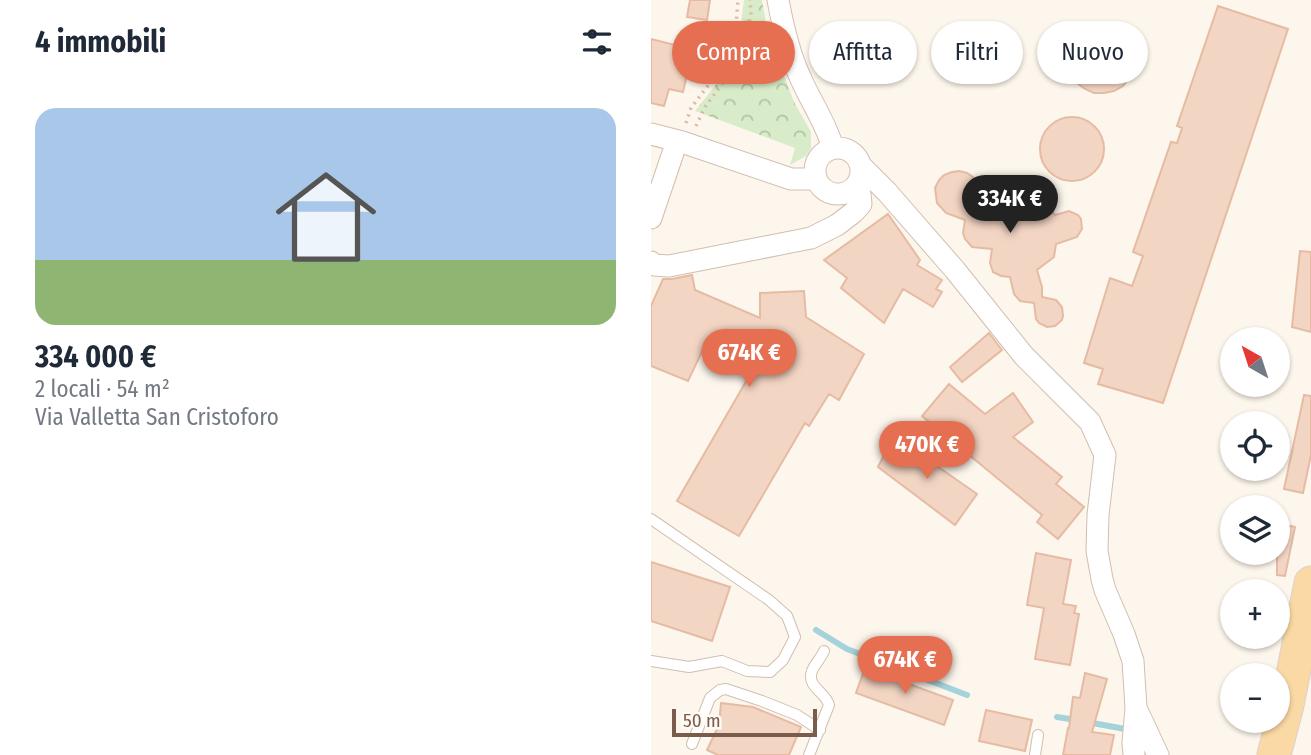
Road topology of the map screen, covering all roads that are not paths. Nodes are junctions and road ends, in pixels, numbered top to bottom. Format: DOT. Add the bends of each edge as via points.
graph roads {
  1 [pos="780,2"];
  2 [pos="651,134"];
  3 [pos="679,142"];
  4 [pos="833,148"];
  5 [pos="859,175"];
  6 [pos="815,176"];
  7 [pos="651,218"];
  8 [pos="651,262"];
  9 [pos="651,519"];
  10 [pos="1311,583"];
  11 [pos="824,652"];
  12 [pos="651,661"];
  13 [pos="1290,690"];
  14 [pos="1136,708"];
  15 [pos="820,730"];
  16 [pos="1280,733"];
  17 [pos="1285,733"];
  18 [pos="1038,735"];
  19 [pos="692,744"];
  20 [pos="809,755"];
  21 [pos="1035,755"];
  22 [pos="1134,755"];
  23 [pos="1159,755"];
  24 [pos="1274,755"];
  25 [pos="1283,755"];
  1 -- 4 [label="street" via="787,43 800,79"];
  2 -- 3 [label="street"];
  3 -- 6 [label="street" via="791,179"];
  3 -- 7 [label="street"];
  4 -- 5 [label="street" via="853,153"];
  4 -- 6 [label="street" via="820,155"];
  5 -- 6 [label="street" via="852,190 837,195 823,189"];
  5 -- 8 [label="street" via="861,204 837,225 811,238 669,266"];
  5 -- 14 [label="street" via="887,192 1024,356 1090,422 1105,455 1097,551 1102,579 1133,661"];
  9 -- 12 [label="lane" via="769,600 787,616 795,637 783,660 770,672 747,671 722,661 689,667"];
  10 -- 13 [label="main road"];
  11 -- 15 [label="lane" via="811,679 828,698"];
  14 -- 22 [label="street"];
  14 -- 23 [label="street"];
  15 -- 19 [label="lane" via="797,715 726,689 710,698"];
  15 -- 20 [label="lane"];
  16 -- 24 [label="main road"];
  17 -- 25 [label="main road"];
  18 -- 21 [label="lane"];
}
